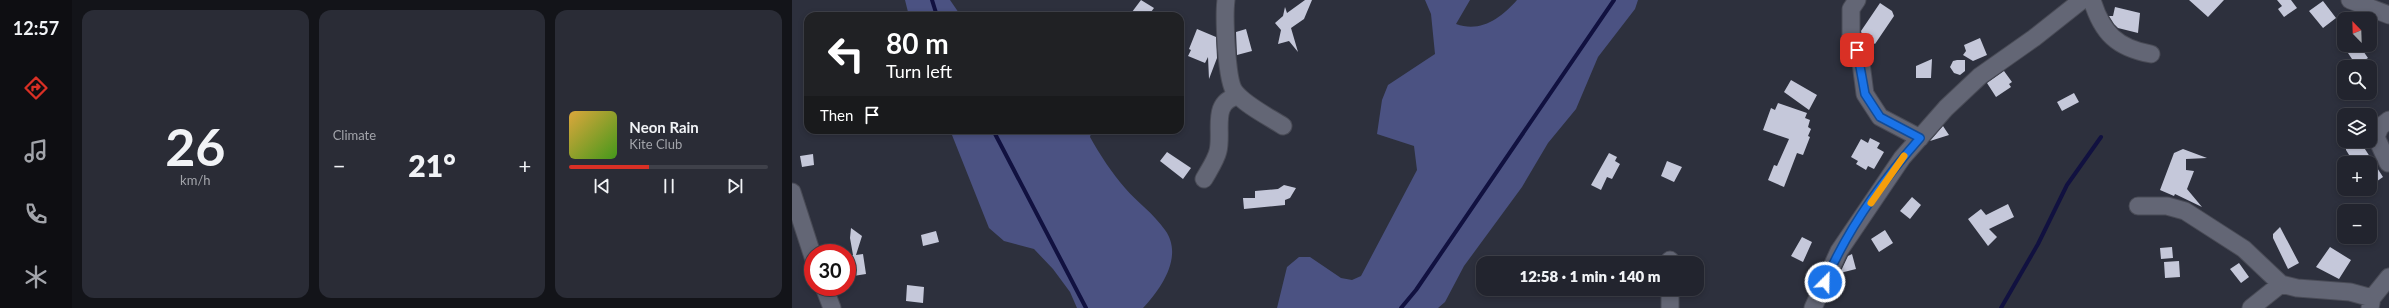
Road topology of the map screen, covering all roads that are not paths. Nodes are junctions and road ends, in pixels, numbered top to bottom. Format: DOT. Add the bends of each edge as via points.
graph roads {
  1 [pos="1226,0"];
  2 [pos="1857,0"];
  3 [pos="2082,0"];
  4 [pos="2092,0"];
  5 [pos="2350,0"];
  6 [pos="2386,12"];
  7 [pos="2151,54"];
  8 [pos="1238,96"];
  9 [pos="2389,120"];
  10 [pos="1283,126"];
  11 [pos="1920,138"];
  12 [pos="2388,163"];
  13 [pos="1204,179"];
  14 [pos="792,192"];
  15 [pos="2138,206"];
  16 [pos="809,244"];
  17 [pos="2389,277"];
  18 [pos="2281,284"];
  19 [pos="827,296"];
  20 [pos="1670,296"];
  21 [pos="2371,303"];
  22 [pos="832,308"];
  23 [pos="1670,308"];
  24 [pos="1813,308"];
  25 [pos="2251,308"];
  1 -- 8 [label="street" via="1231,87"];
  2 -- 11 [label="street" via="1851,9 1851,35 1860,63 1865,94 1880,117"];
  3 -- 11 [label="street" via="1980,76 1946,108"];
  4 -- 7 [label="street" via="2108,35 2116,42 2138,52"];
  5 -- 6 [label="street"];
  8 -- 10 [label="street"];
  8 -- 13 [label="street" via="1232,97 1220,109 1218,153"];
  9 -- 12 [label="street" via="2380,127 2376,137"];
  11 -- 24 [label="street" via="1902,158 1839,251"];
  14 -- 16 [label="street"];
  15 -- 18 [label="street" via="2175,208 2192,214 2244,249"];
  17 -- 21 [label="street"];
  18 -- 21 [label="street" via="2298,288 2350,292"];
  18 -- 25 [label="street"];
  19 -- 22 [label="street"];
  20 -- 23 [label="street"];
}
